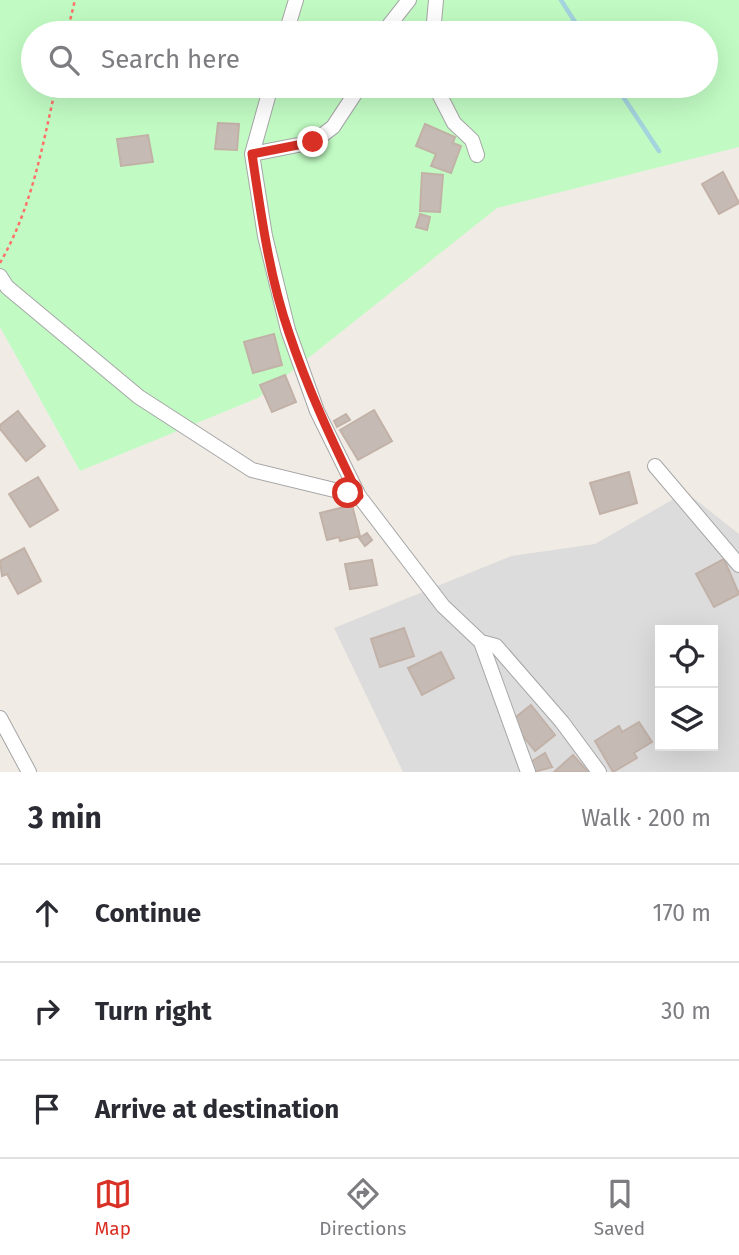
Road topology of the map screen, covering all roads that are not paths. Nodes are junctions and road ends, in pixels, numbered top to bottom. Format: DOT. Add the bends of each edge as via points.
graph roads {
  1 [pos="296,0"];
  2 [pos="409,0"];
  3 [pos="436,0"];
  4 [pos="290,21"];
  5 [pos="392,21"];
  6 [pos="434,21"];
  7 [pos="268,98"];
  8 [pos="352,98"];
  9 [pos="441,98"];
  10 [pos="252,154"];
  11 [pos="477,155"];
  12 [pos="0,276"];
  13 [pos="655,466"];
  14 [pos="359,496"];
  15 [pos="739,565"];
  16 [pos="481,642"];
  17 [pos="0,718"];
  18 [pos="29,772"];
  19 [pos="528,772"];
  20 [pos="599,772"];
  1 -- 4 [label="street"];
  2 -- 5 [label="street"];
  3 -- 6 [label="street"];
  7 -- 10 [label="street"];
  8 -- 10 [label="street" via="333,127 313,142"];
  9 -- 11 [label="street" via="454,123 472,140"];
  10 -- 14 [label="street" via="265,236 288,331 317,411"];
  12 -- 14 [label="street" via="139,397 252,470"];
  13 -- 15 [label="street"];
  14 -- 16 [label="street" via="443,606"];
  16 -- 19 [label="street"];
  16 -- 20 [label="street" via="496,646"];
  17 -- 18 [label="street"];
}
